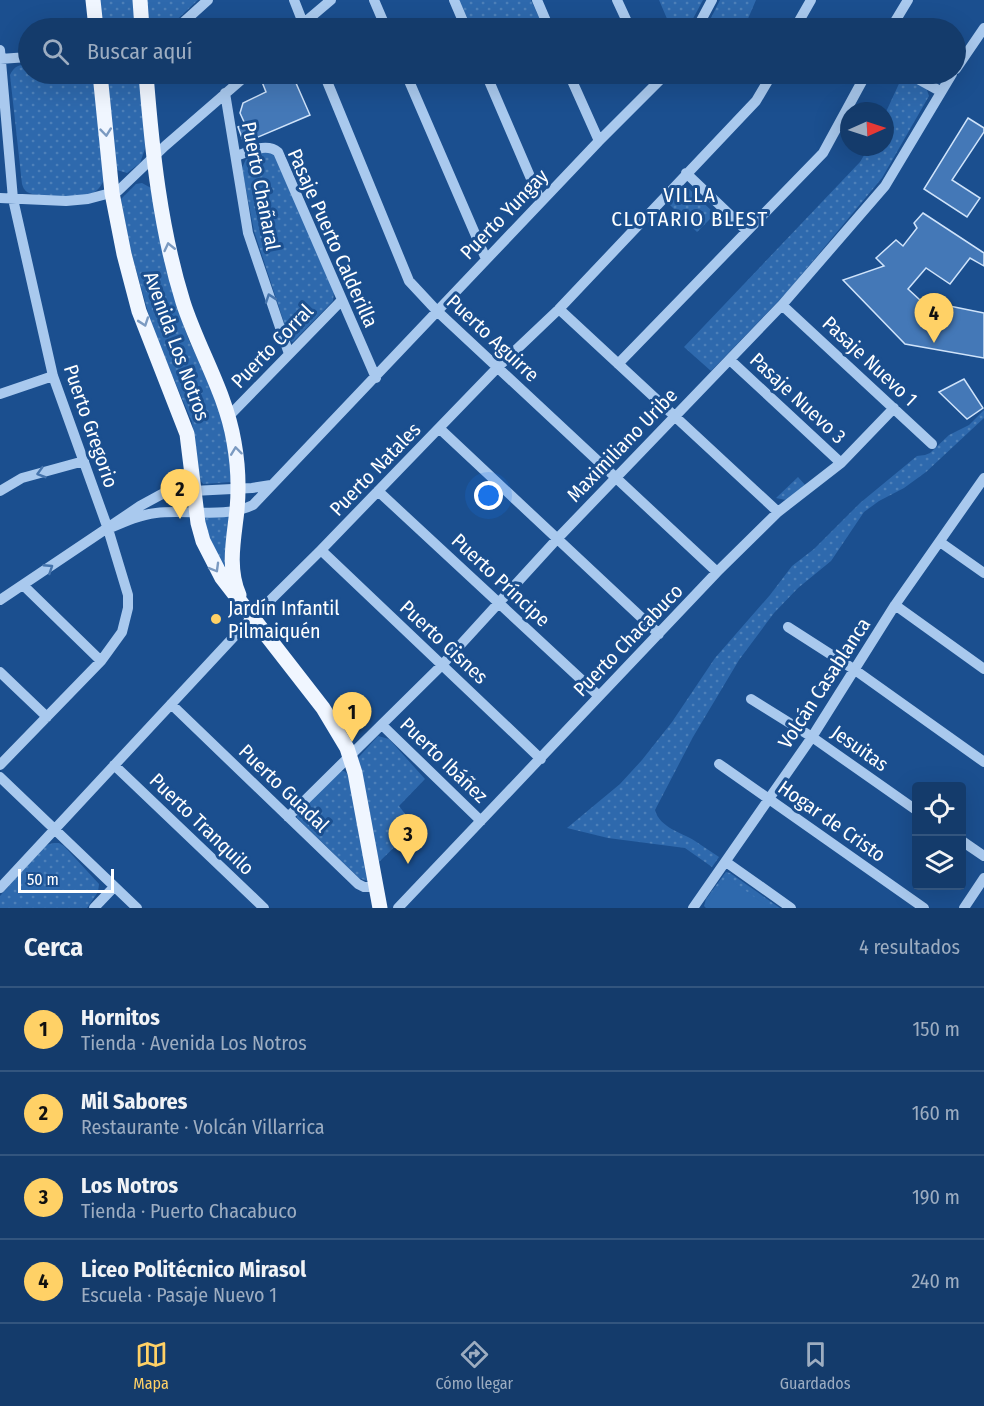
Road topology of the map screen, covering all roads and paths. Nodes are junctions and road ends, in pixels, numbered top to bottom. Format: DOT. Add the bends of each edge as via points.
graph roads {
  1 [pos="93,0"];
  2 [pos="140,0"];
  3 [pos="208,0"];
  4 [pos="294,0"];
  5 [pos="331,0"];
  6 [pos="374,0"];
  7 [pos="454,0"];
  8 [pos="537,0"];
  9 [pos="617,0"];
  10 [pos="712,0"];
  11 [pos="811,0"];
  12 [pos="908,0"];
  13 [pos="95,18"];
  14 [pos="141,18"];
  15 [pos="188,18"];
  16 [pos="299,18"];
  17 [pos="312,18"];
  18 [pos="382,18"];
  19 [pos="462,18"];
  20 [pos="545,18"];
  21 [pos="625,18"];
  22 [pos="702,18"];
  23 [pos="801,18"];
  24 [pos="897,18"];
  25 [pos="984,28"];
  26 [pos="0,50"];
  27 [pos="966,54"];
  28 [pos="18,58"];
  29 [pos="0,59"];
  30 [pos="101,84"];
  31 [pos="147,84"];
  32 [pos="236,84"];
  33 [pos="328,84"];
  34 [pos="410,84"];
  35 [pos="490,84"];
  36 [pos="573,84"];
  37 [pos="766,84"];
  38 [pos="861,84"];
  39 [pos="927,84"];
  40 [pos="945,84"];
  41 [pos="655,85"];
  42 [pos="940,91"];
  43 [pos="225,93"];
  44 [pos="599,141"];
  45 [pos="236,156"];
  46 [pos="153,158"];
  47 [pos="686,173"];
  48 [pos="112,193"];
  49 [pos="0,198"];
  50 [pos="13,199"];
  51 [pos="541,202"];
  52 [pos="747,231"];
  53 [pos="486,259"];
  54 [pos="341,301"];
  55 [pos="782,305"];
  56 [pos="559,309"];
  57 [pos="436,311"];
  58 [pos="289,354"];
  59 [pos="730,360"];
  60 [pos="618,364"];
  61 [pos="498,367"];
  62 [pos="53,376"];
  63 [pos="376,378"];
  64 [pos="0,394"];
  65 [pos="894,408"];
  66 [pos="229,416"];
  67 [pos="674,417"];
  68 [pos="440,428"];
  69 [pos="932,444"];
  70 [pos="84,461"];
  71 [pos="841,463"];
  72 [pos="615,478"];
  73 [pos="984,479"];
  74 [pos="270,485"];
  75 [pos="238,489"];
  76 [pos="0,491"];
  77 [pos="195,491"];
  78 [pos="378,491"];
  79 [pos="237,510"];
  80 [pos="778,512"];
  81 [pos="197,513"];
  82 [pos="108,529"];
  83 [pos="557,539"];
  84 [pos="940,542"];
  85 [pos="321,550"];
  86 [pos="717,572"];
  87 [pos="984,573"];
  88 [pos="23,585"];
  89 [pos="0,600"];
  90 [pos="498,603"];
  91 [pos="896,605"];
  92 [pos="253,618"];
  93 [pos="788,627"];
  94 [pos="660,634"];
  95 [pos="101,661"];
  96 [pos="442,665"];
  97 [pos="984,669"];
  98 [pos="855,670"];
  99 [pos="0,672"];
  100 [pos="599,696"];
  101 [pos="751,699"];
  102 [pos="171,704"];
  103 [pos="47,717"];
  104 [pos="382,725"];
  105 [pos="812,737"];
  106 [pos="350,756"];
  107 [pos="541,759"];
  108 [pos="984,762"];
  109 [pos="719,764"];
  110 [pos="0,765"];
  111 [pos="114,765"];
  112 [pos="0,777"];
  113 [pos="769,799"];
  114 [pos="912,807"];
  115 [pos="288,817"];
  116 [pos="480,821"];
  117 [pos="56,828"];
  118 [pos="966,844"];
  119 [pos="984,856"];
  120 [pos="726,861"];
  121 [pos="984,878"];
  122 [pos="114,887"];
  123 [pos="376,887"];
  124 [pos="0,888"];
  125 [pos="94,908"];
  126 [pos="137,908"];
  127 [pos="264,908"];
  128 [pos="380,908"];
  129 [pos="398,908"];
  130 [pos="693,908"];
  131 [pos="791,908"];
  132 [pos="924,908"];
  133 [pos="964,908"];
  1 -- 13 [label="main road"];
  2 -- 14 [label="main road"];
  3 -- 15 [label="street"];
  4 -- 16 [label="street"];
  5 -- 17 [label="street"];
  6 -- 18 [label="street"];
  7 -- 19 [label="street"];
  8 -- 20 [label="street"];
  9 -- 21 [label="street"];
  10 -- 22 [label="street"];
  11 -- 23 [label="street"];
  12 -- 24 [label="street"];
  25 -- 27 [label="street"];
  26 -- 29 [label="street, Puerto Gregorio"];
  28 -- 29 [label="street"];
  29 -- 50 [label="street, Puerto Gregorio"];
  30 -- 48 [label="main road, Avenida Los Notros, one-way"];
  31 -- 46 [label="main road, Avenida Los Notros"];
  32 -- 43 [label="street"];
  33 -- 57 [label="street, Puerto Aguirre" via="409,281"];
  34 -- 53 [label="street"];
  35 -- 51 [label="street"];
  36 -- 44 [label="street"];
  37 -- 47 [label="street, Puerto Natales" via="756,101"];
  38 -- 52 [label="street" via="823,153"];
  39 -- 42 [label="street"];
  40 -- 42 [label="street, Maximiliano Uribe"];
  41 -- 44 [label="street, Puerto Yungay"];
  42 -- 55 [label="street, Maximiliano Uribe" via="885,186"];
  43 -- 45 [label="street, Puerto Chañaral"];
  43 -- 46 [label="street"];
  44 -- 51 [label="street, Puerto Yungay"];
  45 -- 54 [label="street, Pasaje Puerto Calderilla" via="266,147 278,152"];
  58 -- 45 [label="street, Puerto Chañaral, one-way" via="248,233"];
  46 -- 48 [label="street"];
  66 -- 46 [label="main road, Avenida Los Notros, one-way" via="190,323 177,280"];
  47 -- 52 [label="street"];
  47 -- 56 [label="street, Puerto Natales"];
  48 -- 50 [label="street" via="66,201"];
  48 -- 77 [label="main road, Avenida Los Notros, one-way" via="140,310 185,427"];
  49 -- 50 [label="street"];
  50 -- 62 [label="street, Puerto Gregorio"];
  51 -- 53 [label="street, Puerto Yungay"];
  52 -- 60 [label="street"];
  53 -- 57 [label="street, Puerto Yungay"];
  54 -- 58 [label="street, Puerto Corral"];
  54 -- 63 [label="street, Pasaje Puerto Calderilla"];
  55 -- 59 [label="street, Maximiliano Uribe"];
  55 -- 65 [label="street, Pasaje Nuevo 1"];
  56 -- 60 [label="street"];
  56 -- 61 [label="street, Puerto Natales"];
  57 -- 61 [label="street, Puerto Aguirre"];
  57 -- 63 [label="street, Puerto Yungay"];
  58 -- 66 [label="street, Puerto Corral"];
  59 -- 67 [label="street, Maximiliano Uribe"];
  59 -- 71 [label="street, Pasaje Nuevo 3"];
  60 -- 67 [label="street"];
  61 -- 68 [label="street, Puerto Natales"];
  61 -- 72 [label="street, Puerto Aguirre"];
  62 -- 64 [label="street"];
  62 -- 70 [label="street, Puerto Gregorio"];
  63 -- 74 [label="street, Puerto Yungay"];
  65 -- 69 [label="street, Pasaje Nuevo 1"];
  65 -- 71 [label="street, Puerto Chacabuco"];
  75 -- 66 [label="main road, Avenida Los Notros, one-way"];
  67 -- 72 [label="street, Maximiliano Uribe"];
  67 -- 80 [label="street"];
  68 -- 78 [label="street, Puerto Natales"];
  68 -- 83 [label="street"];
  70 -- 76 [label="street, one-way" via="22,478"];
  70 -- 82 [label="street, Puerto Gregorio"];
  71 -- 80 [label="street, Puerto Chacabuco"];
  72 -- 83 [label="street, Maximiliano Uribe"];
  72 -- 86 [label="street, Puerto Aguirre"];
  73 -- 84 [label="street, Volcán Casablanca"];
  74 -- 75 [label="street"];
  74 -- 79 [label="street, Puerto Yungay" via="253,505"];
  75 -- 77 [label="street"];
  75 -- 79 [label="main road, Avenida Los Notros"];
  77 -- 81 [label="main road, Avenida Los Notros"];
  77 -- 82 [label="street" via="162,494"];
  78 -- 85 [label="street, Puerto Natales"];
  78 -- 90 [label="street, Puerto Príncipe"];
  79 -- 81 [label="street"];
  79 -- 92 [label="main road, Avenida Los Notros" via="232,554 234,580"];
  80 -- 86 [label="street, Puerto Chacabuco"];
  81 -- 82 [label="street" via="157,513"];
  81 -- 92 [label="main road, Avenida Los Notros, one-way" via="213,564"];
  88 -- 82 [label="street, one-way"];
  82 -- 95 [label="street, Puerto Gregorio" via="126,583 128,608 122,632"];
  83 -- 90 [label="street, Maximiliano Uribe"];
  83 -- 94 [label="street"];
  84 -- 87 [label="street"];
  84 -- 91 [label="street, Volcán Casablanca"];
  85 -- 92 [label="street, Puerto Natales"];
  85 -- 96 [label="street, Puerto Cisnes"];
  86 -- 94 [label="street, Puerto Chacabuco"];
  88 -- 89 [label="street"];
  88 -- 95 [label="street"];
  90 -- 96 [label="street, Maximiliano Uribe"];
  90 -- 100 [label="street, Puerto Príncipe"];
  91 -- 97 [label="street"];
  91 -- 98 [label="street, Volcán Casablanca"];
  92 -- 102 [label="street, Puerto Natales"];
  92 -- 106 [label="main road, Avenida Los Notros" via="323,708"];
  93 -- 98 [label="street"];
  94 -- 100 [label="street, Puerto Chacabuco"];
  95 -- 103 [label="street, Puerto Gregorio"];
  96 -- 104 [label="street, Maximiliano Uribe"];
  96 -- 107 [label="street, Puerto Cisnes"];
  98 -- 105 [label="street, Volcán Casablanca"];
  98 -- 108 [label="street"];
  99 -- 103 [label="street"];
  100 -- 107 [label="street, Puerto Chacabuco"];
  101 -- 105 [label="street, Jesuitas"];
  102 -- 111 [label="street, Puerto Natales"];
  102 -- 115 [label="street, Puerto Guadal"];
  103 -- 110 [label="street, Puerto Gregorio"];
  104 -- 106 [label="street, Maximiliano Uribe"];
  104 -- 116 [label="street, Puerto Ibáñez"];
  105 -- 113 [label="street, Volcán Casablanca"];
  105 -- 114 [label="street, Jesuitas"];
  106 -- 115 [label="street, Maximiliano Uribe"];
  106 -- 123 [label="main road, Avenida Los Notros"];
  107 -- 116 [label="street, Puerto Chacabuco"];
  109 -- 113 [label="street, Hogar de Cristo"];
  111 -- 117 [label="street, Puerto Natales"];
  111 -- 127 [label="street, Puerto Tranquilo"];
  112 -- 117 [label="street"];
  113 -- 120 [label="street, Volcán Casablanca"];
  113 -- 132 [label="street, Hogar de Cristo"];
  115 -- 123 [label="street, Puerto Guadal" via="358,884"];
  116 -- 129 [label="street, Puerto Chacabuco"];
  117 -- 122 [label="street"];
  117 -- 124 [label="street, Puerto Natales"];
  118 -- 119 [label="street"];
  120 -- 130 [label="street, Volcán Casablanca"];
  120 -- 131 [label="street"];
  121 -- 133 [label="street"];
  122 -- 125 [label="street"];
  122 -- 126 [label="street"];
  123 -- 128 [label="main road, Avenida Los Notros"];
}
